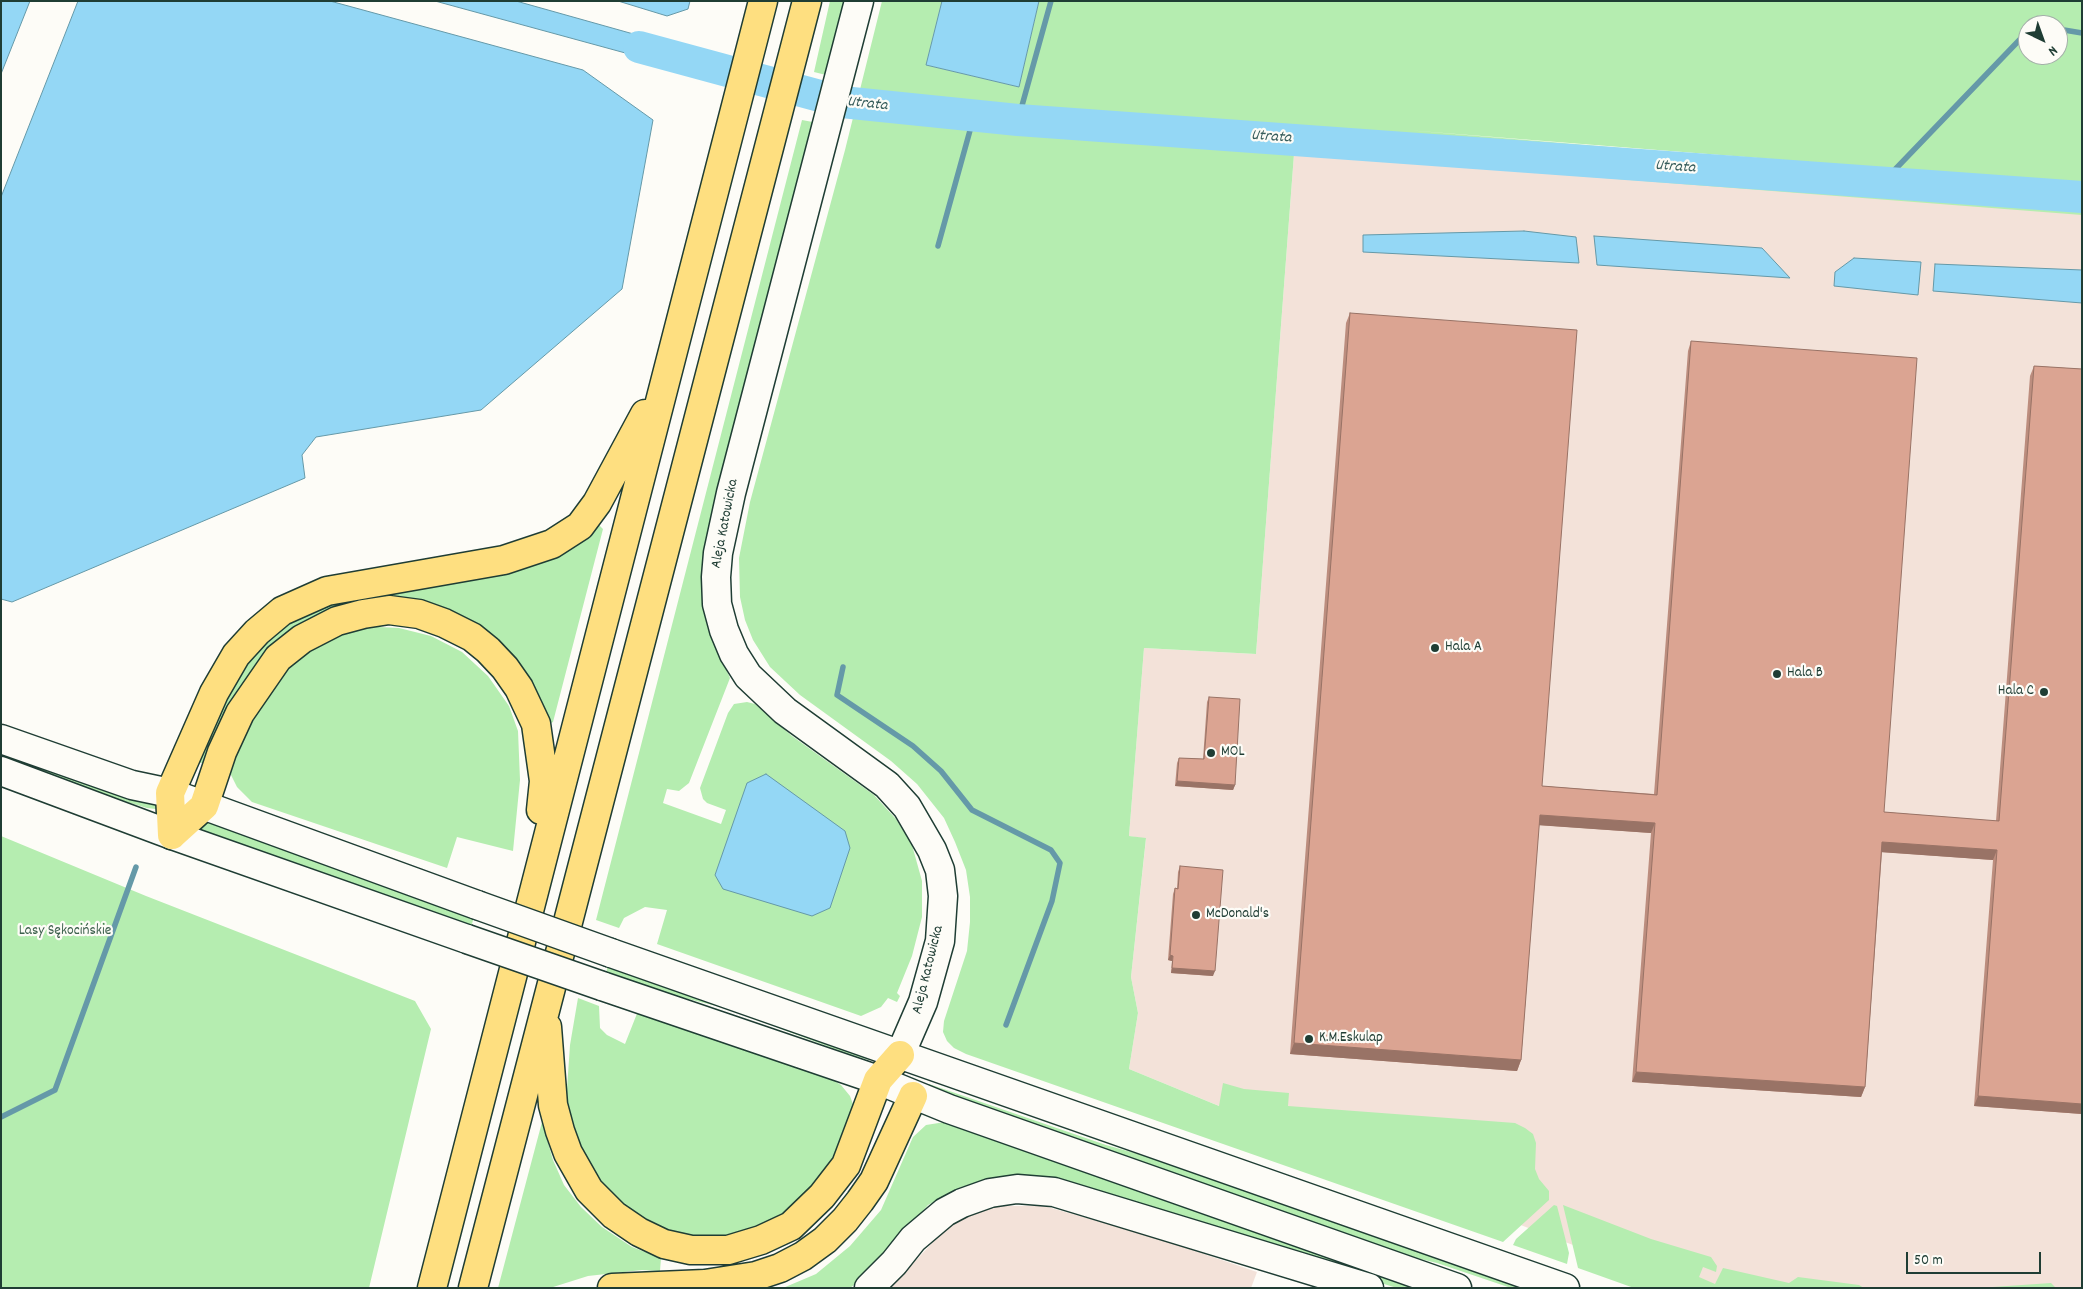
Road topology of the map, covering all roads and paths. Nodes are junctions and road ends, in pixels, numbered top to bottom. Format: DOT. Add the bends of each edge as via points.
graph roads {
  1 [pos="762,1"];
  2 [pos="807,1"];
  3 [pos="859,1"];
  4 [pos="668,366"];
  5 [pos="1,739"];
  6 [pos="1,771"];
  7 [pos="170,793"];
  8 [pos="204,806"];
  9 [pos="172,835"];
  10 [pos="534,889"];
  11 [pos="545,1006"];
  12 [pos="900,1055"];
  13 [pos="878,1080"];
  14 [pos="914,1096"];
  15 [pos="432,1288"];
  16 [pos="473,1288"];
  17 [pos="612,1288"];
  18 [pos="869,1288"];
  19 [pos="1369,1288"];
  20 [pos="1457,1288"];
  21 [pos="1565,1288"];
  1 -- 4 [label="highway"];
  2 -- 11 [label="highway"];
  3 -- 12 [label="street, Aleja Katowicka" via="731,493 716,577 724,630 748,676 785,711 886,785 907,807 940,870 943,896 940,941 923,1002"];
  4 -- 7 [label="highway" via="639,427 597,503 580,526 552,544 504,560 327,591 282,611 257,632 236,655 214,694"];
  4 -- 10 [label="highway"];
  5 -- 7 [label="street" via="132,785"];
  6 -- 9 [label="street"];
  7 -- 8 [label="street"];
  7 -- 9 [label="highway"];
  8 -- 9 [label="highway"];
  8 -- 10 [label="highway" via="222,752 240,713 278,658 302,639 336,621 389,610 419,614 472,637 488,650 519,688 536,724 544,781"];
  8 -- 12 [label="street, bridge"];
  9 -- 13 [label="street, bridge"];
  10 -- 15 [label="highway"];
  11 -- 13 [label="highway" via="553,1105 568,1153 589,1190 614,1215 639,1232 664,1244 691,1250 728,1250 761,1240 790,1226 822,1196 846,1165"];
  11 -- 16 [label="highway"];
  12 -- 13 [label="highway"];
  12 -- 14 [label="street"];
  12 -- 21 [label="street"];
  13 -- 14 [label="street"];
  14 -- 17 [label="highway" via="874,1180 860,1201 825,1240 803,1256 756,1276 705,1284"];
  14 -- 20 [label="street"];
  18 -- 19 [label="street" via="913,1239 945,1212 962,1202 990,1193 1017,1189 1054,1192"];
}
